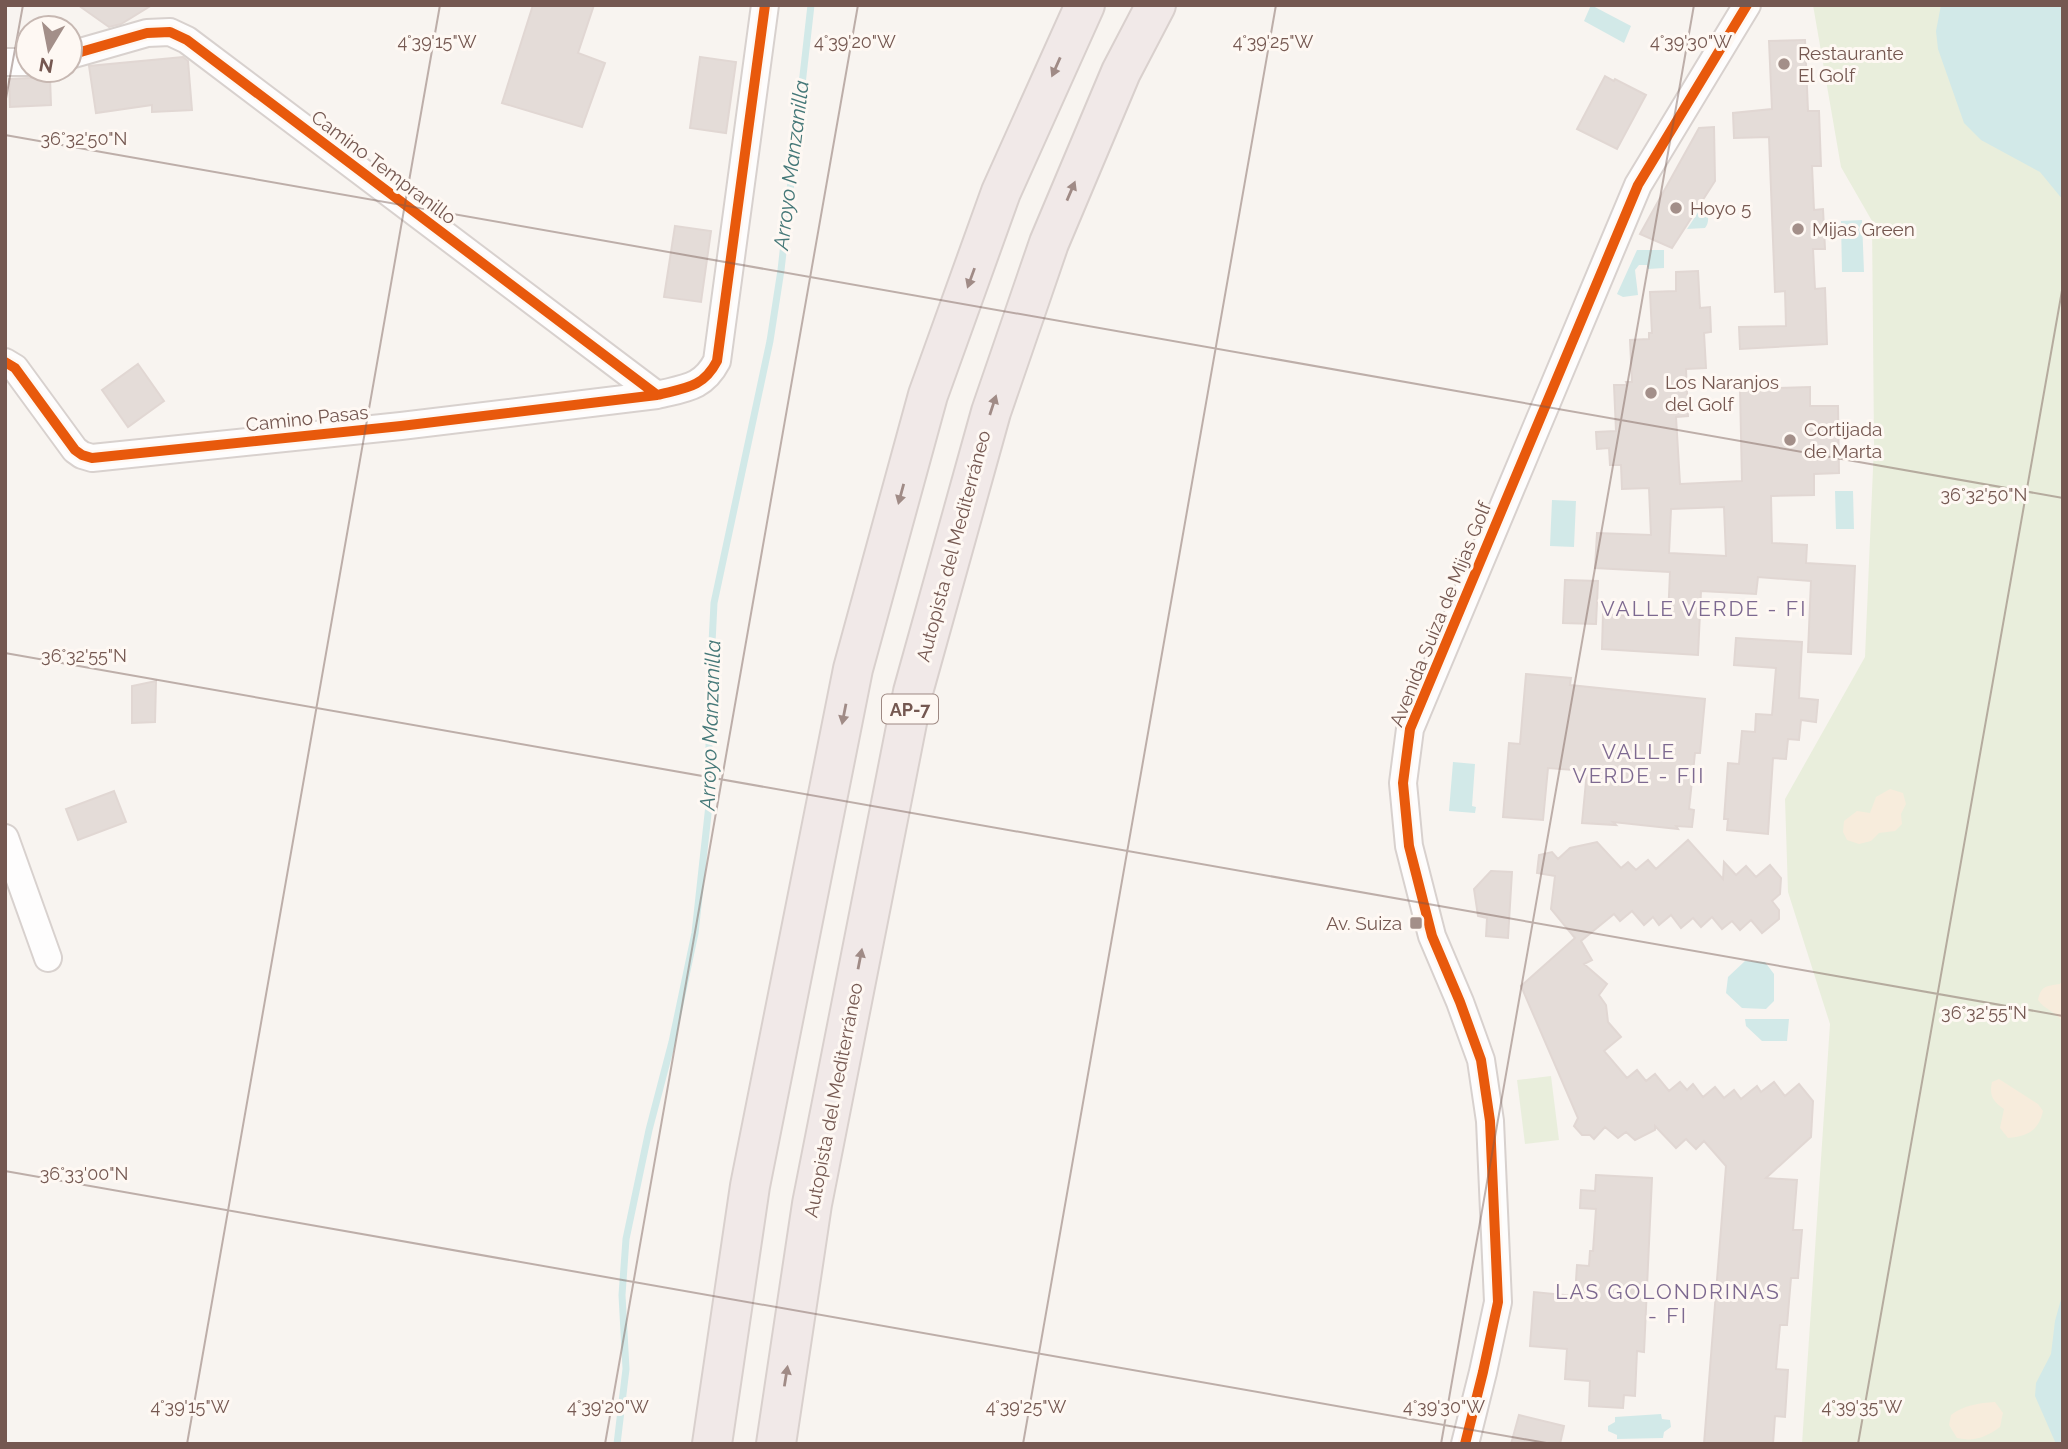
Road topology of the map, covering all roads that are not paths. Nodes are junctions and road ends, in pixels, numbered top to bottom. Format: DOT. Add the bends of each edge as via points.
graph roads {
  1 [pos="765,5"];
  2 [pos="1085,5"];
  3 [pos="1156,5"];
  4 [pos="1747,5"];
  5 [pos="84,51"];
  6 [pos="5,362"];
  7 [pos="657,395"];
  8 [pos="5,838"];
  9 [pos="48,958"];
  10 [pos="712,1444"];
  11 [pos="776,1444"];
  12 [pos="1465,1444"];
  1 -- 7 [label="street, Camino Pasas" via="717,361 710,375 696,386"];
  2 -- 10 [label="highway, one-way" via="1001,192 928,396 853,668 750,1186"];
  11 -- 3 [label="highway, Autopista del Mediterráneo / AP-7, one-way" via="812,1204 913,692 990,412 1049,243 1121,72"];
  4 -- 12 [label="street, Avenida Suiza de Mijas Golf" via="1638,185 1410,729 1403,783 1409,846 1432,936 1481,1060 1490,1121 1498,1303"];
  5 -- 7 [label="street, Camino Tempranillo" via="147,33 170,32 187,40"];
  6 -- 7 [label="street, Camino Pasas" via="15,368 75,450 92,458"];
  8 -- 9 [label="street"];
}
